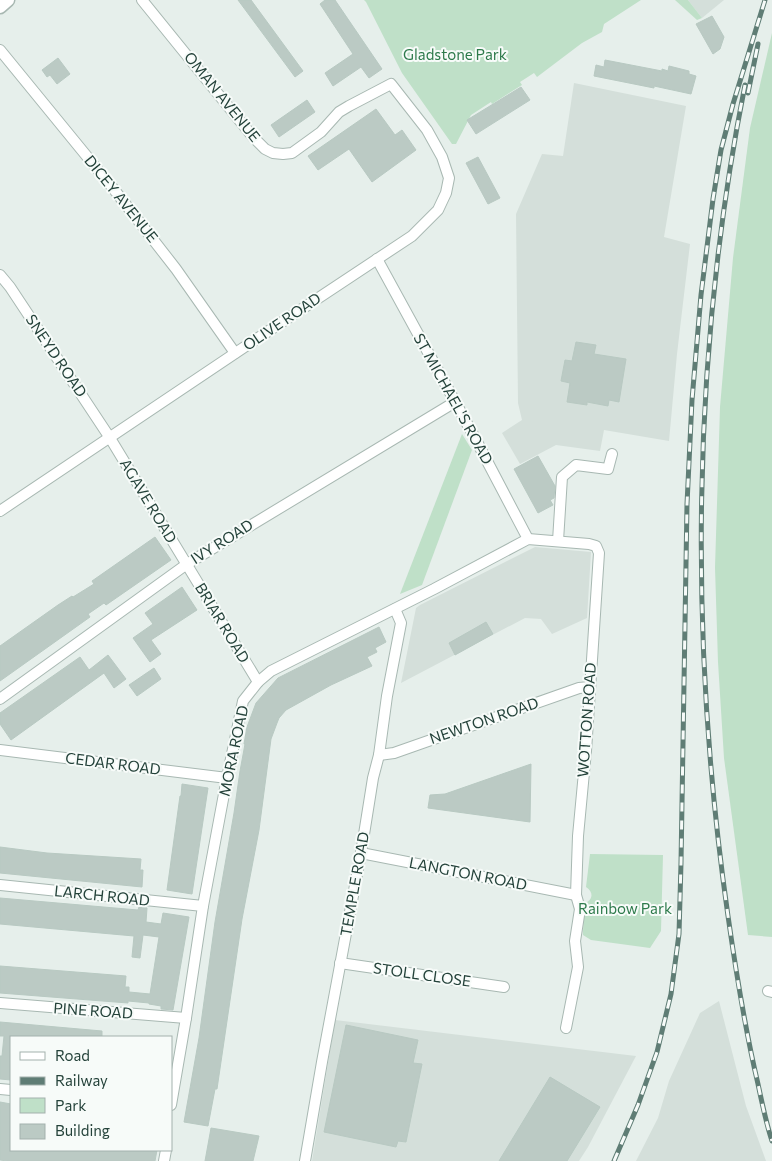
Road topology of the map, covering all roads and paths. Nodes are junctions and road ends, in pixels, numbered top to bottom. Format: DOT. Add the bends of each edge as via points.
graph roads {
  1 [pos="8,0"];
  2 [pos="142,0"];
  3 [pos="0,7"];
  4 [pos="0,50"];
  5 [pos="391,84"];
  6 [pos="377,259"];
  7 [pos="0,275"];
  8 [pos="235,353"];
  9 [pos="455,402"];
  10 [pos="110,438"];
  11 [pos="612,454"];
  12 [pos="0,512"];
  13 [pos="528,538"];
  14 [pos="558,541"];
  15 [pos="186,564"];
  16 [pos="395,609"];
  17 [pos="258,682"];
  18 [pos="590,687"];
  19 [pos="0,699"];
  20 [pos="0,750"];
  21 [pos="379,755"];
  22 [pos="227,778"];
  23 [pos="361,853"];
  24 [pos="0,885"];
  25 [pos="576,895"];
  26 [pos="203,906"];
  27 [pos="340,963"];
  28 [pos="504,987"];
  29 [pos="0,1004"];
  30 [pos="186,1018"];
  31 [pos="566,1028"];
  32 [pos="172,1099"];
  33 [pos="305,1161"];
  1 -- 3 [label="street"];
  2 -- 5 [label="street, OMAN AVENUE" via="264,149 273,153 292,152 321,132 339,112"];
  4 -- 8 [label="street, DICEY AVENUE" via="176,268"];
  5 -- 6 [label="street, OLIVE ROAD" via="427,130 449,178 438,210 412,236"];
  6 -- 8 [label="street, OLIVE ROAD"];
  6 -- 9 [label="street, ST MICHAEL'S ROAD"];
  7 -- 10 [label="street, SNEYD ROAD"];
  8 -- 10 [label="street, OLIVE ROAD"];
  9 -- 13 [label="street, ST MICHAEL'S ROAD"];
  9 -- 15 [label="street, IVY ROAD"];
  10 -- 12 [label="street, OLIVE ROAD"];
  10 -- 15 [label="street, AGAVE ROAD"];
  11 -- 14 [label="street" via="608,469 576,465 562,477"];
  13 -- 14 [label="street"];
  13 -- 16 [label="street, MORA ROAD"];
  14 -- 18 [label="street, WOTTON ROAD" via="596,546 599,554"];
  15 -- 17 [label="street, BRIAR ROAD"];
  15 -- 19 [label="street, IVY ROAD"];
  16 -- 17 [label="street, MORA ROAD" via="271,671"];
  16 -- 21 [label="street, TEMPLE ROAD" via="401,623"];
  17 -- 22 [label="street, MORA ROAD" via="243,702"];
  18 -- 21 [label="street, NEWTON ROAD"];
  18 -- 25 [label="street, WOTTON ROAD"];
  20 -- 22 [label="street, CEDAR ROAD"];
  21 -- 23 [label="street, TEMPLE ROAD"];
  22 -- 26 [label="street, MORA ROAD"];
  23 -- 25 [label="street, LANGTON ROAD"];
  23 -- 27 [label="street, TEMPLE ROAD"];
  24 -- 26 [label="street, LARCH ROAD"];
  25 -- 31 [label="street, WOTTON ROAD" via="580,908 575,941 578,967"];
  26 -- 30 [label="street, MORA ROAD"];
  27 -- 28 [label="street, STOLL CLOSE"];
  27 -- 33 [label="street, TEMPLE ROAD"];
  29 -- 30 [label="street, PINE ROAD"];
  30 -- 32 [label="street, MORA ROAD"];
}
